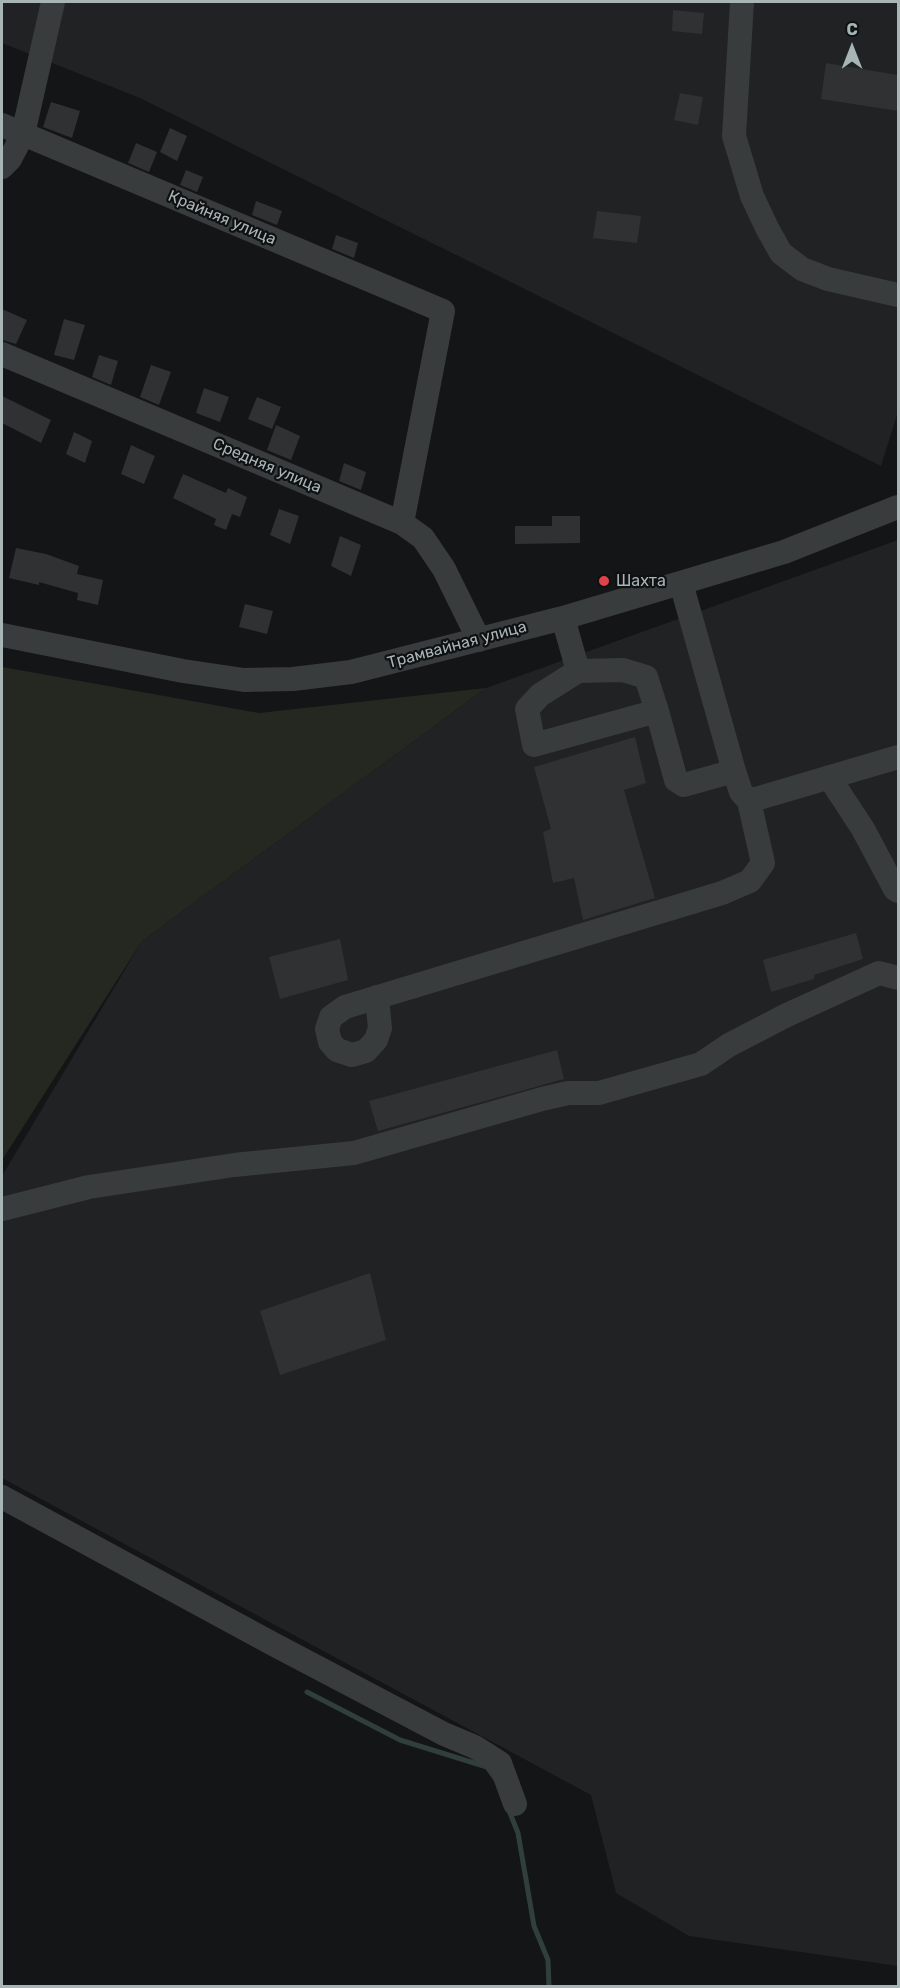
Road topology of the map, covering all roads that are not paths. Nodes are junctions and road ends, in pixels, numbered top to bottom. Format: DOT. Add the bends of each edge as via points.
graph roads {
  1 [pos="52,2"];
  2 [pos="742,2"];
  3 [pos="12,130"];
  4 [pos="2,167"];
  5 [pos="898,295"];
  6 [pos="2,354"];
  7 [pos="898,507"];
  8 [pos="402,523"];
  9 [pos="681,583"];
  10 [pos="563,618"];
  11 [pos="2,634"];
  12 [pos="478,640"];
  13 [pos="578,671"];
  14 [pos="657,711"];
  15 [pos="898,757"];
  16 [pos="734,771"];
  17 [pos="829,777"];
  18 [pos="749,801"];
  19 [pos="898,891"];
  20 [pos="898,978"];
  21 [pos="377,997"];
  22 [pos="2,1209"];
  23 [pos="2,1497"];
  24 [pos="515,1804"];
  1 -- 3 [label="street"];
  2 -- 5 [label="street" via="734,136 752,196 767,228 781,253 802,269"];
  3 -- 4 [label="street" via="10,159"];
  3 -- 8 [label="street, Крайняя улица" via="443,311"];
  6 -- 8 [label="street, Средняя улица"];
  7 -- 9 [label="street, Трамвайная улица" via="784,552"];
  8 -- 12 [label="street, Средняя улица" via="423,538 444,569"];
  9 -- 10 [label="street, Трамвайная улица"];
  9 -- 16 [label="street"];
  10 -- 12 [label="street, Трамвайная улица"];
  10 -- 13 [label="street"];
  11 -- 12 [label="street, Трамвайная улица" via="244,680 351,672"];
  13 -- 14 [label="street" via="623,670 646,677"];
  13 -- 14 [label="street" via="540,695 527,709 534,746"];
  14 -- 16 [label="street" via="676,780 684,785"];
  15 -- 17 [label="street"];
  16 -- 18 [label="street" via="741,792"];
  17 -- 18 [label="street"];
  17 -- 19 [label="street"];
  18 -- 21 [label="street" via="763,863 750,881 722,893"];
  20 -- 22 [label="street" via="879,973 786,1015 701,1064 599,1093 568,1093 542,1099 354,1153 234,1165 89,1187"];
  23 -- 24 [label="street" via="273,1644 474,1747 500,1763"];
}
